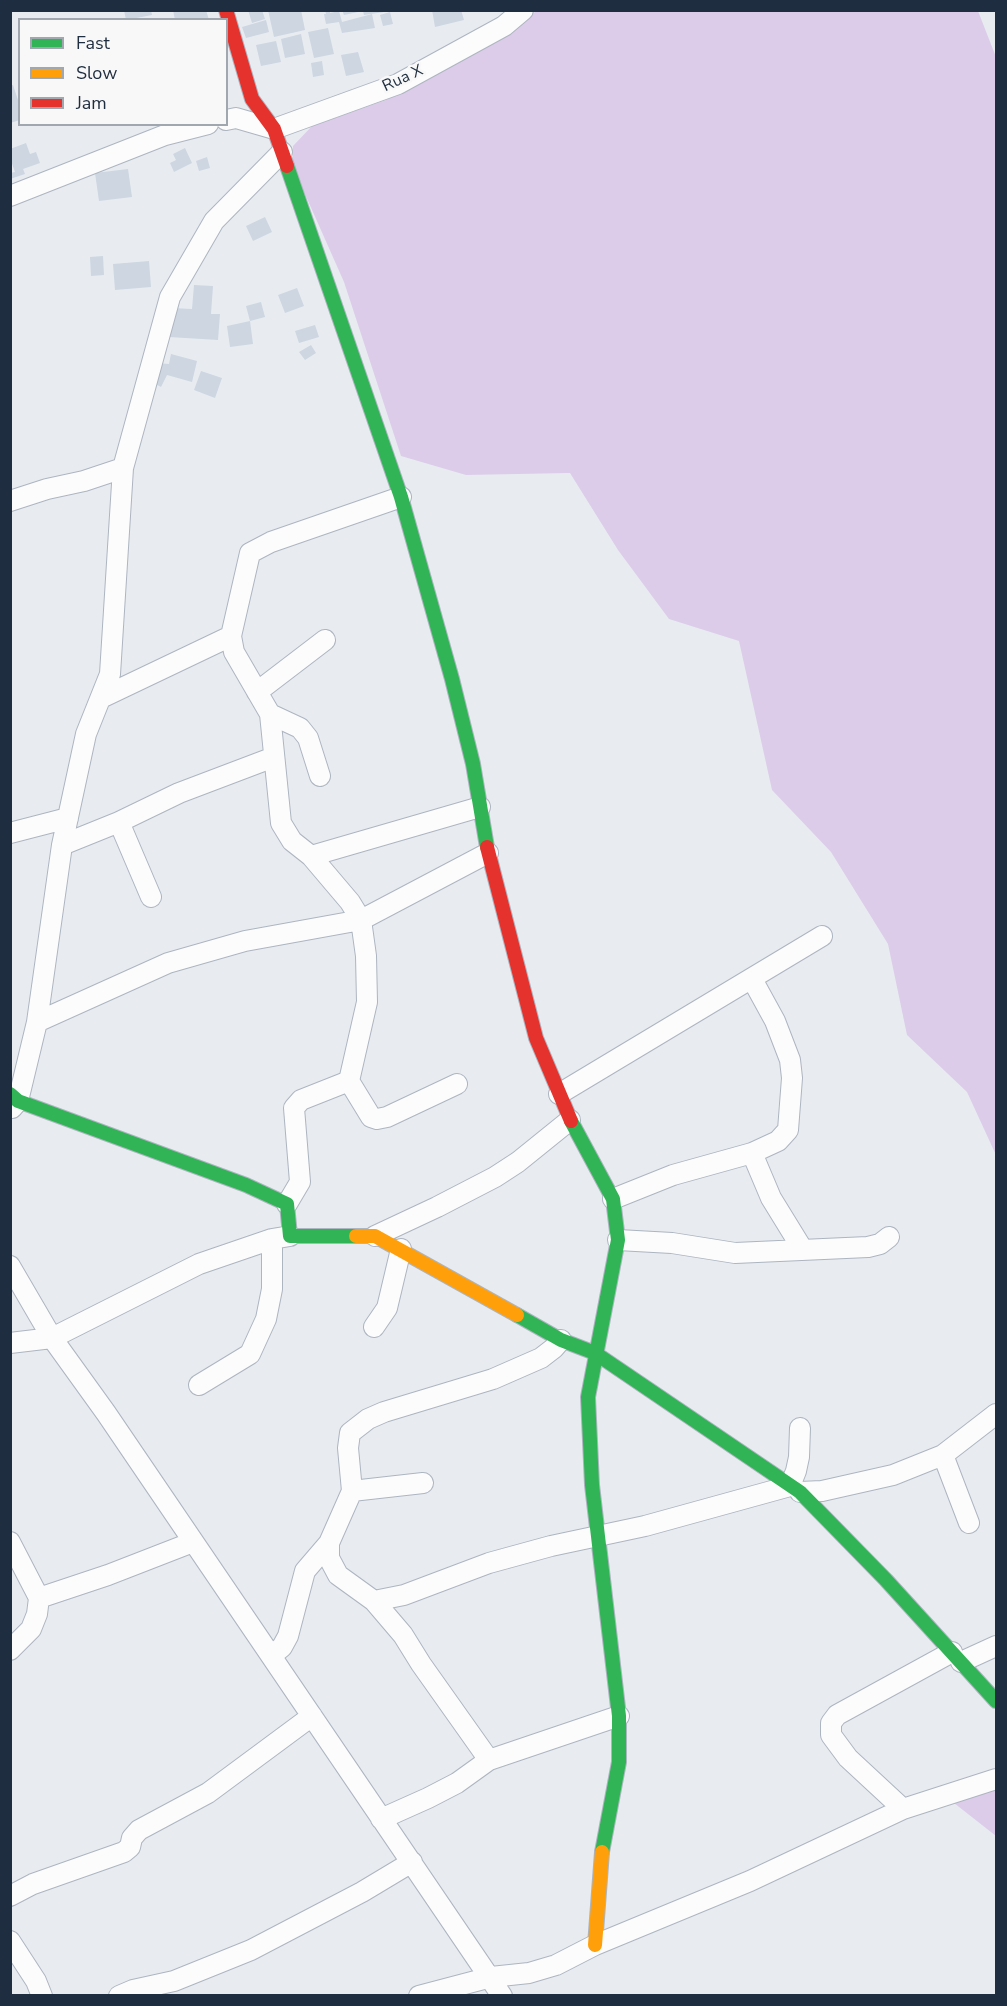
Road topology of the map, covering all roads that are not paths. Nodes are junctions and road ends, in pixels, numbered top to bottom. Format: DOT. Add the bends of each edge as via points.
graph roads {
  1 [pos="226,10"];
  2 [pos="523,10"];
  3 [pos="228,120"];
  4 [pos="200,126"];
  5 [pos="274,129"];
  6 [pos="282,152"];
  7 [pos="10,196"];
  8 [pos="123,468"];
  9 [pos="401,497"];
  10 [pos="10,501"];
  11 [pos="231,636"];
  12 [pos="325,640"];
  13 [pos="257,692"];
  14 [pos="101,698"];
  15 [pos="270,714"];
  16 [pos="274,757"];
  17 [pos="320,776"];
  18 [pos="480,807"];
  19 [pos="68,818"];
  20 [pos="119,822"];
  21 [pos="10,833"];
  22 [pos="62,845"];
  23 [pos="488,853"];
  24 [pos="311,856"];
  25 [pos="151,897"];
  26 [pos="361,920"];
  27 [pos="822,936"];
  28 [pos="752,979"];
  29 [pos="37,1022"];
  30 [pos="349,1081"];
  31 [pos="457,1084"];
  32 [pos="559,1094"];
  33 [pos="13,1102"];
  34 [pos="570,1120"];
  35 [pos="752,1153"];
  36 [pos="613,1199"];
  37 [pos="287,1204"];
  38 [pos="375,1236"];
  39 [pos="889,1237"];
  40 [pos="281,1238"];
  41 [pos="618,1240"];
  42 [pos="401,1249"];
  43 [pos="803,1250"];
  44 [pos="10,1266"];
  45 [pos="374,1327"];
  46 [pos="52,1338"];
  47 [pos="561,1340"];
  48 [pos="10,1343"];
  49 [pos="595,1353"];
  50 [pos="199,1385"];
  51 [pos="996,1414"];
  52 [pos="800,1428"];
  53 [pos="943,1455"];
  54 [pos="423,1483"];
  55 [pos="795,1489"];
  56 [pos="352,1491"];
  57 [pos="969,1523"];
  58 [pos="599,1536"];
  59 [pos="10,1542"];
  60 [pos="193,1542"];
  61 [pos="329,1543"];
  62 [pos="39,1598"];
  63 [pos="374,1600"];
  64 [pos="996,1646"];
  65 [pos="10,1650"];
  66 [pos="271,1656"];
  67 [pos="956,1657"];
  68 [pos="996,1701"];
  69 [pos="312,1716"];
  70 [pos="619,1716"];
  71 [pos="489,1760"];
  72 [pos="996,1779"];
  73 [pos="903,1809"];
  74 [pos="381,1819"];
  75 [pos="412,1862"];
  76 [pos="10,1896"];
  77 [pos="10,1941"];
  78 [pos="595,1945"];
  79 [pos="491,1977"];
  80 [pos="42,1995"];
  81 [pos="118,1995"];
  82 [pos="418,1995"];
  83 [pos="502,1995"];
  1 -- 5 [label="street" via="252,99"];
  2 -- 5 [label="street, Rua X" via="504,26 398,84"];
  3 -- 5 [label="street" via="236,118"];
  4 -- 7 [label="street" via="165,135"];
  5 -- 6 [label="street"];
  6 -- 8 [label="street" via="214,221 170,297"];
  6 -- 9 [label="street"];
  8 -- 10 [label="street"];
  8 -- 14 [label="street" via="110,674"];
  9 -- 11 [label="street" via="271,542 250,553"];
  9 -- 18 [label="street" via="452,679"];
  11 -- 13 [label="street" via="234,652"];
  11 -- 14 [label="street"];
  12 -- 13 [label="street"];
  13 -- 15 [label="street"];
  14 -- 19 [label="street" via="86,734"];
  15 -- 16 [label="street"];
  15 -- 17 [label="street" via="300,728 308,738"];
  16 -- 20 [label="street" via="179,793"];
  16 -- 24 [label="street" via="281,823 292,841"];
  18 -- 23 [label="street"];
  18 -- 24 [label="street"];
  19 -- 21 [label="street"];
  19 -- 22 [label="street"];
  20 -- 22 [label="street"];
  20 -- 25 [label="street"];
  22 -- 29 [label="street"];
  23 -- 26 [label="street"];
  23 -- 32 [label="street" via="536,1038"];
  24 -- 26 [label="street"];
  26 -- 29 [label="street" via="245,940 168,963"];
  26 -- 30 [label="street" via="367,1002"];
  27 -- 28 [label="street"];
  28 -- 32 [label="street"];
  28 -- 35 [label="street" via="783,1040 792,1078 788,1130 778,1141"];
  29 -- 33 [label="street"];
  30 -- 31 [label="street" via="371,1117 377,1119"];
  30 -- 37 [label="street" via="301,1101 294,1108 300,1182"];
  32 -- 34 [label="street"];
  33 -- 37 [label="street" via="246,1185"];
  34 -- 36 [label="street"];
  34 -- 38 [label="street" via="495,1177"];
  35 -- 36 [label="street" via="673,1175"];
  35 -- 43 [label="street" via="771,1198"];
  36 -- 41 [label="street"];
  37 -- 40 [label="street"];
  38 -- 40 [label="street"];
  38 -- 42 [label="street"];
  39 -- 43 [label="street" via="868,1247"];
  40 -- 46 [label="street" via="199,1264"];
  40 -- 50 [label="street" via="266,1319 250,1354"];
  41 -- 43 [label="street" via="735,1253"];
  41 -- 49 [label="street"];
  42 -- 45 [label="street" via="387,1308"];
  42 -- 47 [label="street"];
  44 -- 46 [label="street"];
  46 -- 48 [label="street"];
  46 -- 60 [label="street"];
  47 -- 49 [label="street"];
  47 -- 56 [label="street" via="541,1358 493,1379 368,1419 350,1433"];
  49 -- 55 [label="street"];
  49 -- 58 [label="street" via="588,1397"];
  51 -- 53 [label="street"];
  52 -- 55 [label="street"];
  53 -- 55 [label="street" via="894,1475 822,1491"];
  53 -- 57 [label="street"];
  54 -- 56 [label="street"];
  55 -- 58 [label="street"];
  55 -- 67 [label="street"];
  56 -- 61 [label="street"];
  58 -- 63 [label="street" via="499,1560 404,1595"];
  58 -- 70 [label="street"];
  59 -- 62 [label="street"];
  60 -- 62 [label="street"];
  60 -- 66 [label="street"];
  61 -- 63 [label="street" via="329,1558 338,1575"];
  61 -- 66 [label="street" via="305,1571 288,1636"];
  62 -- 65 [label="street" via="31,1629"];
  63 -- 71 [label="street" via="403,1635"];
  64 -- 67 [label="street"];
  66 -- 69 [label="street"];
  67 -- 68 [label="street"];
  67 -- 73 [label="street" via="837,1715 831,1723 831,1735 848,1758"];
  69 -- 74 [label="street"];
  69 -- 76 [label="street" via="208,1793 139,1830 124,1852"];
  70 -- 71 [label="street"];
  70 -- 78 [label="street" via="619,1762 602,1850"];
  71 -- 74 [label="street" via="457,1783"];
  72 -- 73 [label="street"];
  73 -- 78 [label="street" via="750,1881"];
  74 -- 75 [label="street"];
  75 -- 79 [label="street"];
  75 -- 81 [label="street" via="362,1893 251,1950 174,1980"];
  77 -- 80 [label="street"];
  78 -- 79 [label="street" via="556,1965"];
  79 -- 82 [label="street"];
  79 -- 83 [label="street"];
}
